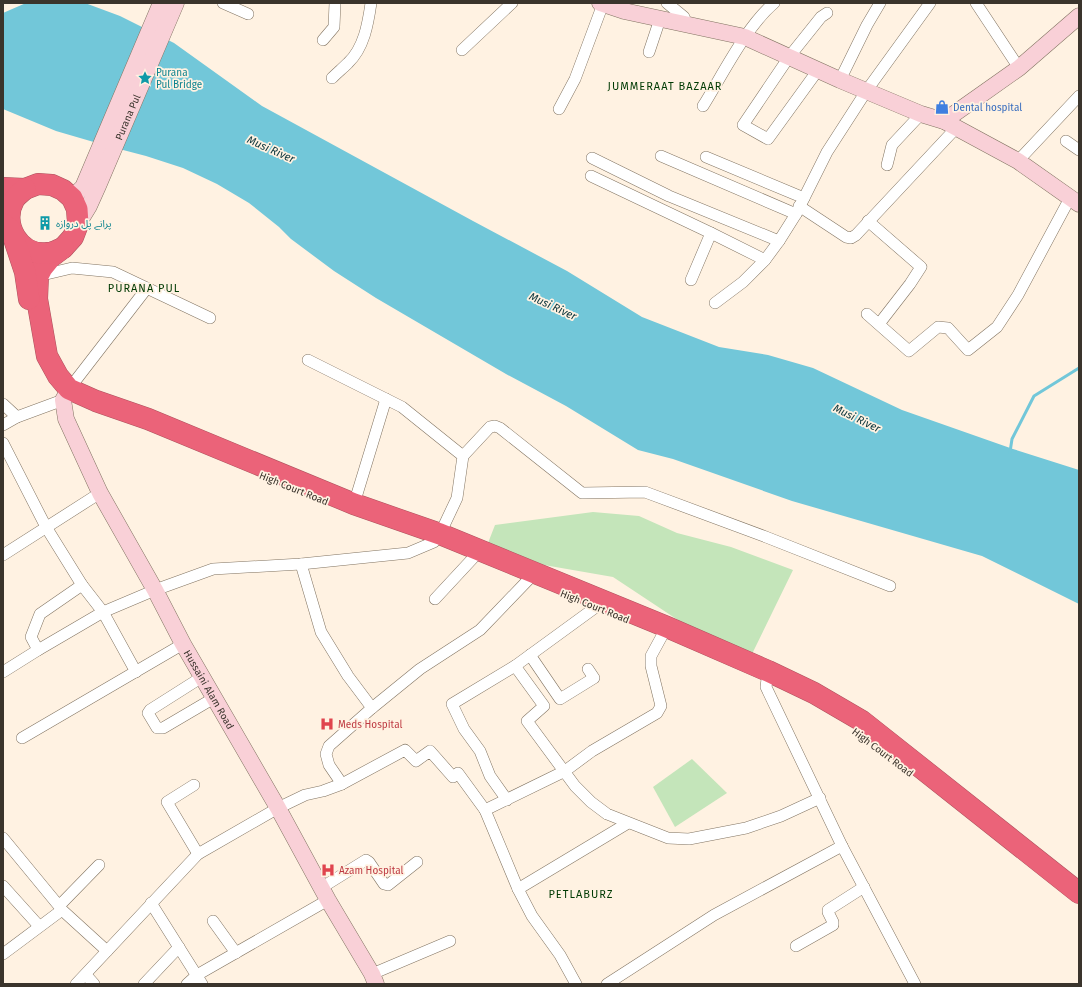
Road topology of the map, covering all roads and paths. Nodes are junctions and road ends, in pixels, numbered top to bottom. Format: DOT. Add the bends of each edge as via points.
graph roads {
  1 [pos="161,3"];
  2 [pos="176,3"];
  3 [pos="223,3"];
  4 [pos="335,3"];
  5 [pos="371,3"];
  6 [pos="512,3"];
  7 [pos="602,3"];
  8 [pos="667,3"];
  9 [pos="774,3"];
  10 [pos="880,3"];
  11 [pos="930,3"];
  12 [pos="976,3"];
  13 [pos="626,7"];
  14 [pos="827,13"];
  15 [pos="248,14"];
  16 [pos="660,19"];
  17 [pos="1077,22"];
  18 [pos="687,25"];
  19 [pos="745,37"];
  20 [pos="323,40"];
  21 [pos="462,50"];
  22 [pos="649,52"];
  23 [pos="789,57"];
  24 [pos="1019,68"];
  25 [pos="818,70"];
  26 [pos="332,78"];
  27 [pos="840,80"];
  28 [pos="867,90"];
  29 [pos="1079,96"];
  30 [pos="703,106"];
  31 [pos="559,108"];
  32 [pos="921,114"];
  33 [pos="951,124"];
  34 [pos="1066,141"];
  35 [pos="1079,150"];
  36 [pos="661,156"];
  37 [pos="706,157"];
  38 [pos="592,158"];
  39 [pos="1018,161"];
  40 [pos="888,165"];
  41 [pos="591,176"];
  42 [pos="92,182"];
  43 [pos="3,188"];
  44 [pos="25,189"];
  45 [pos="72,198"];
  46 [pos="1075,201"];
  47 [pos="800,206"];
  48 [pos="868,221"];
  49 [pos="78,224"];
  50 [pos="7,227"];
  51 [pos="711,233"];
  52 [pos="779,241"];
  53 [pos="63,248"];
  54 [pos="765,260"];
  55 [pos="38,276"];
  56 [pos="691,280"];
  57 [pos="147,288"];
  58 [pos="715,303"];
  59 [pos="867,314"];
  60 [pos="210,318"];
  61 [pos="879,324"];
  62 [pos="308,360"];
  63 [pos="66,395"];
  64 [pos="386,399"];
  65 [pos="3,404"];
  66 [pos="17,417"];
  67 [pos="3,425"];
  68 [pos="3,443"];
  69 [pos="463,456"];
  70 [pos="100,493"];
  71 [pos="354,504"];
  72 [pos="46,526"];
  73 [pos="437,538"];
  74 [pos="3,555"];
  75 [pos="474,557"];
  76 [pos="301,564"];
  77 [pos="529,579"];
  78 [pos="82,585"];
  79 [pos="890,586"];
  80 [pos="155,590"];
  81 [pos="435,599"];
  82 [pos="596,607"];
  83 [pos="103,612"];
  84 [pos="663,634"];
  85 [pos="183,644"];
  86 [pos="38,650"];
  87 [pos="530,655"];
  88 [pos="515,666"];
  89 [pos="588,669"];
  90 [pos="3,672"];
  91 [pos="136,672"];
  92 [pos="768,675"];
  93 [pos="202,678"];
  94 [pos="214,698"];
  95 [pos="372,708"];
  96 [pos="22,738"];
  97 [pos="565,771"];
  98 [pos="342,784"];
  99 [pos="194,785"];
  100 [pos="820,798"];
  101 [pos="507,800"];
  102 [pos="278,808"];
  103 [pos="485,810"];
  104 [pos="628,823"];
  105 [pos="3,838"];
  106 [pos="842,846"];
  107 [pos="198,854"];
  108 [pos="417,862"];
  109 [pos="99,865"];
  110 [pos="3,886"];
  111 [pos="864,888"];
  112 [pos="518,889"];
  113 [pos="1079,893"];
  114 [pos="325,894"];
  115 [pos="151,903"];
  116 [pos="1079,904"];
  117 [pos="60,908"];
  118 [pos="214,921"];
  119 [pos="39,926"];
  120 [pos="450,941"];
  121 [pos="796,946"];
  122 [pos="179,947"];
  123 [pos="108,951"];
  124 [pos="236,953"];
  125 [pos="3,954"];
  126 [pos="86,975"];
  127 [pos="374,979"];
  128 [pos="200,980"];
  129 [pos="76,984"];
  130 [pos="94,984"];
  131 [pos="144,984"];
  132 [pos="187,984"];
  133 [pos="576,984"];
  134 [pos="607,984"];
  135 [pos="915,984"];
  1 -- 42 [label="main road, Purana Pul"];
  2 -- 42 [label="main road, Purana Pul"];
  3 -- 15 [label="street"];
  4 -- 20 [label="street" via="334,27"];
  5 -- 26 [label="street" via="361,46 350,62"];
  6 -- 21 [label="street"];
  7 -- 13 [label="main road"];
  7 -- 31 [label="street" via="575,79"];
  8 -- 18 [label="street" via="684,17"];
  9 -- 19 [label="street"];
  10 -- 27 [label="street"];
  11 -- 28 [label="street"];
  12 -- 24 [label="street"];
  13 -- 16 [label="main road"];
  14 -- 23 [label="street"];
  16 -- 18 [label="main road"];
  16 -- 22 [label="street"];
  17 -- 24 [label="main road"];
  18 -- 19 [label="main road"];
  19 -- 23 [label="main road"];
  19 -- 30 [label="street"];
  23 -- 25 [label="main road"];
  23 -- 25 [label="street" via="743,125 768,139"];
  24 -- 33 [label="main road"];
  25 -- 27 [label="main road"];
  27 -- 28 [label="main road"];
  28 -- 32 [label="main road"];
  28 -- 47 [label="street" via="827,152"];
  29 -- 39 [label="street"];
  32 -- 33 [label="main road"];
  32 -- 40 [label="street" via="892,145"];
  33 -- 39 [label="main road"];
  33 -- 48 [label="street"];
  34 -- 35 [label="street"];
  36 -- 47 [label="street"];
  37 -- 47 [label="street"];
  38 -- 52 [label="street" via="669,196"];
  39 -- 46 [label="main road"];
  41 -- 51 [label="street"];
  42 -- 45 [label="main road" via="83,186"];
  42 -- 49 [label="main road" via="89,206"];
  43 -- 44 [label="highway"];
  44 -- 45 [label="highway" via="38,184 52,185"];
  44 -- 50 [label="highway" via="14,200"];
  45 -- 49 [label="highway" via="77,209"];
  46 -- 61 [label="street" via="997,327 968,350 948,328 938,327 909,351"];
  47 -- 48 [label="street" via="846,237 856,235"];
  47 -- 52 [label="street"];
  48 -- 61 [label="street" via="921,267"];
  49 -- 53 [label="highway" via="73,237"];
  50 -- 53 [label="highway" via="19,244 33,252 48,253"];
  50 -- 63 [label="highway" via="25,272 35,340 47,381"];
  51 -- 54 [label="street"];
  51 -- 56 [label="street"];
  52 -- 54 [label="street"];
  53 -- 55 [label="highway" via="51,257"];
  54 -- 58 [label="street" via="743,282"];
  55 -- 57 [label="street" via="72,268 113,272"];
  55 -- 63 [label="highway" via="36,299 48,356"];
  57 -- 60 [label="street"];
  57 -- 63 [label="street"];
  59 -- 61 [label="street"];
  62 -- 64 [label="street"];
  63 -- 66 [label="street"];
  63 -- 70 [label="main road, Hussaini Alam Road" via="66,419"];
  63 -- 71 [label="highway, High Court Road" via="148,418"];
  63 -- 73 [label="highway, High Court Road" via="84,412 144,428 350,511"];
  64 -- 69 [label="street" via="402,407"];
  64 -- 71 [label="street"];
  65 -- 66 [label="street"];
  66 -- 67 [label="street"];
  68 -- 72 [label="street"];
  69 -- 73 [label="street" via="457,498"];
  69 -- 79 [label="street" via="490,427 495,426 582,493 645,492"];
  70 -- 72 [label="street"];
  70 -- 80 [label="main road, Hussaini Alam Road"];
  71 -- 73 [label="highway, High Court Road"];
  72 -- 74 [label="street"];
  72 -- 78 [label="street"];
  73 -- 75 [label="highway, High Court Road"];
  73 -- 76 [label="street" via="408,553"];
  73 -- 92 [label="highway, High Court Road" via="668,627"];
  75 -- 77 [label="highway, High Court Road"];
  75 -- 81 [label="street"];
  76 -- 80 [label="street" via="213,569"];
  76 -- 95 [label="street" via="321,632 348,676"];
  77 -- 82 [label="highway, High Court Road"];
  77 -- 95 [label="street" via="480,630 420,670"];
  78 -- 83 [label="street"];
  78 -- 86 [label="street" via="40,614 31,637"];
  80 -- 83 [label="street"];
  80 -- 85 [label="main road, Hussaini Alam Road"];
  82 -- 84 [label="highway, High Court Road"];
  82 -- 87 [label="street"];
  83 -- 86 [label="street"];
  83 -- 91 [label="street"];
  84 -- 92 [label="highway, High Court Road"];
  84 -- 97 [label="street" via="651,656 661,706 657,713 592,751"];
  85 -- 91 [label="street"];
  85 -- 93 [label="main road, Hussaini Alam Road"];
  86 -- 90 [label="street"];
  87 -- 88 [label="street"];
  87 -- 89 [label="street" via="560,699 594,678"];
  88 -- 97 [label="street" via="544,706 528,721"];
  88 -- 101 [label="street" via="452,704 464,729 480,751 490,776"];
  91 -- 96 [label="street"];
  92 -- 100 [label="street" via="766,686"];
  92 -- 113 [label="highway, High Court Road" via="814,693 862,722"];
  92 -- 116 [label="highway, High Court Road" via="855,729"];
  93 -- 94 [label="main road, Hussaini Alam Road"];
  93 -- 94 [label="street" via="150,710 150,717 157,728 162,729"];
  94 -- 102 [label="main road, Hussaini Alam Road"];
  95 -- 98 [label="street" via="329,746 326,754 329,765"];
  97 -- 101 [label="street"];
  97 -- 104 [label="street" via="591,802 607,814"];
  98 -- 102 [label="street" via="305,795"];
  98 -- 103 [label="street" via="405,750 416,761 430,751 453,777 458,773"];
  99 -- 107 [label="street" via="166,802"];
  100 -- 104 [label="street" via="781,816 746,828 689,839 668,838"];
  100 -- 106 [label="street"];
  101 -- 103 [label="street"];
  102 -- 107 [label="street"];
  102 -- 114 [label="main road, Hussaini Alam Road"];
  103 -- 112 [label="street"];
  104 -- 112 [label="street"];
  105 -- 117 [label="street"];
  106 -- 111 [label="street"];
  106 -- 134 [label="street" via="714,915"];
  107 -- 115 [label="street"];
  108 -- 114 [label="street" via="388,885 384,884 366,860"];
  109 -- 117 [label="street"];
  110 -- 119 [label="street"];
  111 -- 121 [label="street" via="828,910 833,926"];
  111 -- 135 [label="street"];
  112 -- 133 [label="street" via="532,916 560,955"];
  114 -- 124 [label="street"];
  114 -- 127 [label="main road, Hussaini Alam Road"];
  115 -- 122 [label="street"];
  115 -- 123 [label="street"];
  117 -- 119 [label="street"];
  117 -- 123 [label="street"];
  118 -- 124 [label="street"];
  119 -- 125 [label="street"];
  120 -- 127 [label="street"];
  122 -- 128 [label="street"];
  122 -- 131 [label="street"];
  123 -- 126 [label="street"];
  124 -- 128 [label="street"];
  126 -- 129 [label="street"];
  126 -- 130 [label="street"];
  128 -- 132 [label="street"];
}
